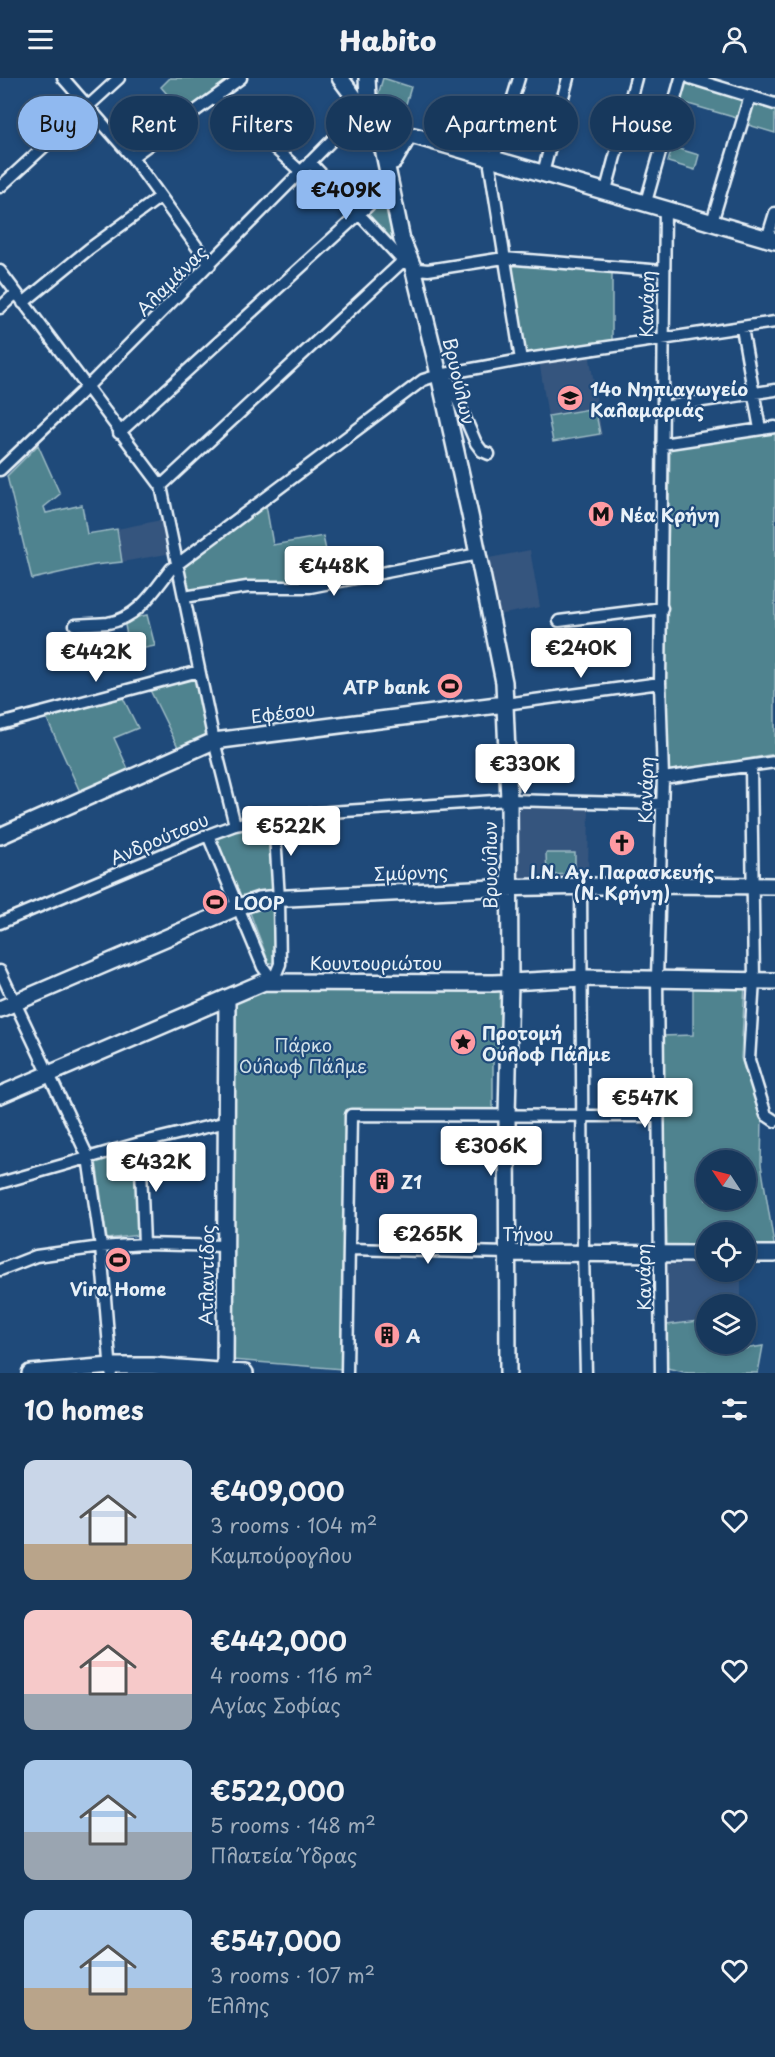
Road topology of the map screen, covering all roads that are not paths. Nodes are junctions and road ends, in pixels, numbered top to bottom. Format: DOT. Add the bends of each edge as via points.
graph roads {
  1 [pos="63,78"];
  2 [pos="119,78"];
  3 [pos="241,78"];
  4 [pos="340,78"];
  5 [pos="519,78"];
  6 [pos="568,78"];
  7 [pos="636,78"];
  8 [pos="681,78"];
  9 [pos="690,78"];
  10 [pos="80,96"];
  11 [pos="217,96"];
  12 [pos="353,96"];
  13 [pos="750,96"];
  14 [pos="98,98"];
  15 [pos="210,101"];
  16 [pos="775,104"];
  17 [pos="98,117"];
  18 [pos="412,143"];
  19 [pos="326,146"];
  20 [pos="41,150"];
  21 [pos="277,150"];
  22 [pos="394,150"];
  23 [pos="396,150"];
  24 [pos="132,157"];
  25 [pos="494,159"];
  26 [pos="310,162"];
  27 [pos="300,171"];
  28 [pos="543,173"];
  29 [pos="392,184"];
  30 [pos="0,187"];
  31 [pos="606,190"];
  32 [pos="160,197"];
  33 [pos="646,202"];
  34 [pos="664,208"];
  35 [pos="358,213"];
  36 [pos="775,213"];
  37 [pos="712,222"];
  38 [pos="771,240"];
  39 [pos="504,258"];
  40 [pos="409,263"];
  41 [pos="210,265"];
  42 [pos="0,271"];
  43 [pos="663,271"];
  44 [pos="16,293"];
  45 [pos="23,303"];
  46 [pos="0,308"];
  47 [pos="775,322"];
  48 [pos="742,328"];
  49 [pos="662,338"];
  50 [pos="521,360"];
  51 [pos="442,374"];
  52 [pos="86,388"];
  53 [pos="775,390"];
  54 [pos="753,394"];
  55 [pos="663,406"];
  56 [pos="775,427"];
  57 [pos="760,429"];
  58 [pos="119,433"];
  59 [pos="662,444"];
  60 [pos="489,454"];
  61 [pos="0,470"];
  62 [pos="161,486"];
  63 [pos="478,554"];
  64 [pos="178,564"];
  65 [pos="184,597"];
  66 [pos="662,608"];
  67 [pos="559,621"];
  68 [pos="75,625"];
  69 [pos="199,671"];
  70 [pos="660,683"];
  71 [pos="506,704"];
  72 [pos="0,724"];
  73 [pos="214,741"];
  74 [pos="775,762"];
  75 [pos="752,766"];
  76 [pos="663,778"];
  77 [pos="509,800"];
  78 [pos="662,804"];
  79 [pos="274,818"];
  80 [pos="235,825"];
  81 [pos="208,835"];
  82 [pos="0,836"];
  83 [pos="581,885"];
  84 [pos="660,885"];
  85 [pos="753,886"];
  86 [pos="775,886"];
  87 [pos="509,887"];
  88 [pos="279,899"];
  89 [pos="238,907"];
  90 [pos="0,923"];
  91 [pos="0,971"];
  92 [pos="582,978"];
  93 [pos="657,978"];
  94 [pos="754,980"];
  95 [pos="273,981"];
  96 [pos="775,981"];
  97 [pos="510,982"];
  98 [pos="227,998"];
  99 [pos="15,1003"];
  100 [pos="0,1009"];
  101 [pos="50,1074"];
  102 [pos="0,1095"];
  103 [pos="507,1116"];
  104 [pos="582,1116"];
  105 [pos="659,1116"];
  106 [pos="770,1118"];
  107 [pos="227,1122"];
  108 [pos="140,1143"];
  109 [pos="88,1157"];
  110 [pos="0,1183"];
  111 [pos="144,1244"];
  112 [pos="226,1246"];
  113 [pos="101,1247"];
  114 [pos="349,1249"];
  115 [pos="508,1253"];
  116 [pos="583,1253"];
  117 [pos="659,1253"];
  118 [pos="696,1254"];
  119 [pos="756,1254"];
  120 [pos="775,1254"];
  121 [pos="0,1270"];
  122 [pos="111,1370"];
  123 [pos="224,1372"];
  124 [pos="30,1373"];
  125 [pos="245,1373"];
  126 [pos="347,1373"];
  127 [pos="508,1373"];
  128 [pos="586,1373"];
  129 [pos="661,1373"];
  1 -- 10 [label="street"];
  2 -- 14 [label="street"];
  3 -- 11 [label="street"];
  4 -- 12 [label="main road, Βρυούλων"];
  5 -- 25 [label="street"];
  6 -- 28 [label="street"];
  7 -- 31 [label="street"];
  8 -- 33 [label="street"];
  9 -- 13 [label="street"];
  13 -- 16 [label="street"];
  13 -- 37 [label="street"];
  15 -- 24 [label="street"];
  17 -- 24 [label="street"];
  18 -- 25 [label="main road"];
  19 -- 26 [label="street, Αλαμάνας"];
  20 -- 30 [label="street"];
  21 -- 27 [label="street"];
  22 -- 29 [label="main road, Βρυούλων"];
  23 -- 40 [label="main road, Βρυούλων" via="394,160 409,239"];
  24 -- 32 [label="street"];
  25 -- 28 [label="main road"];
  25 -- 39 [label="street" via="490,166"];
  26 -- 27 [label="street, Αλαμάνας"];
  26 -- 35 [label="street"];
  27 -- 41 [label="street, Αλαμάνας"];
  28 -- 31 [label="main road"];
  29 -- 35 [label="street"];
  29 -- 40 [label="main road, Βρυούλων"];
  31 -- 33 [label="main road"];
  32 -- 41 [label="street"];
  32 -- 45 [label="street"];
  33 -- 34 [label="main road"];
  34 -- 37 [label="main road"];
  34 -- 43 [label="street, Κανάρη"];
  35 -- 40 [label="street"];
  35 -- 58 [label="street"];
  36 -- 38 [label="street"];
  37 -- 38 [label="main road"];
  39 -- 40 [label="street" via="435,270 422,270"];
  39 -- 43 [label="street"];
  39 -- 50 [label="street"];
  40 -- 51 [label="main road, Βρυούλων"];
  40 -- 62 [label="street"];
  41 -- 52 [label="street, Αλαμάνας"];
  42 -- 44 [label="street"];
  43 -- 49 [label="street, Κανάρη"];
  44 -- 45 [label="street"];
  44 -- 46 [label="street"];
  45 -- 52 [label="street"];
  47 -- 48 [label="street"];
  48 -- 49 [label="street"];
  48 -- 54 [label="street"];
  49 -- 50 [label="street"];
  49 -- 55 [label="street, Κανάρη"];
  50 -- 51 [label="street"];
  51 -- 60 [label="street" via="476,443"];
  51 -- 63 [label="main road, Βρυούλων"];
  51 -- 64 [label="street" via="423,380"];
  52 -- 58 [label="street"];
  52 -- 61 [label="street, Αλαμάνας"];
  53 -- 54 [label="street"];
  54 -- 55 [label="street"];
  54 -- 57 [label="street"];
  55 -- 59 [label="street, Κανάρη"];
  56 -- 57 [label="street"];
  57 -- 59 [label="street"];
  58 -- 62 [label="street"];
  59 -- 66 [label="street, Κανάρη"];
  62 -- 64 [label="street"];
  63 -- 65 [label="street" via="310,588 247,587"];
  63 -- 71 [label="main road, Βρυούλων"];
  64 -- 65 [label="street"];
  64 -- 68 [label="street" via="150,598 126,616 107,623"];
  65 -- 69 [label="street"];
  66 -- 67 [label="street"];
  66 -- 70 [label="street, Κανάρη"];
  69 -- 72 [label="street"];
  69 -- 73 [label="street"];
  70 -- 71 [label="street, Εφέσου"];
  70 -- 76 [label="street, Κανάρη"];
  71 -- 73 [label="main road, Εφέσου"];
  71 -- 77 [label="main road, Βρυούλων"];
  73 -- 80 [label="street"];
  73 -- 82 [label="main road, Εφέσου"];
  74 -- 75 [label="street"];
  75 -- 76 [label="street"];
  75 -- 85 [label="street"];
  76 -- 78 [label="street, Κανάρη"];
  77 -- 78 [label="street, Ανδρούτσου"];
  77 -- 79 [label="street, Ανδρούτσου"];
  77 -- 87 [label="main road, Βρυούλων"];
  78 -- 84 [label="street, Κανάρη"];
  79 -- 80 [label="street, Ανδρούτσου"];
  79 -- 88 [label="street"];
  80 -- 81 [label="street, Ανδρούτσου"];
  81 -- 89 [label="street"];
  81 -- 90 [label="street, Ανδρούτσου"];
  83 -- 84 [label="main road, Σμύρνης"];
  83 -- 87 [label="main road, Σμύρνης"];
  83 -- 92 [label="street"];
  84 -- 85 [label="main road, Σμύρνης"];
  84 -- 93 [label="street, Κανάρη"];
  85 -- 86 [label="main road, Σμύρνης"];
  85 -- 94 [label="street"];
  87 -- 88 [label="main road, Σμύρνης"];
  87 -- 97 [label="main road, Βρυούλων"];
  88 -- 89 [label="main road, Σμύρνης"];
  88 -- 95 [label="street" via="280,964"];
  89 -- 95 [label="street" via="265,973"];
  89 -- 99 [label="main road, Σμύρνης"];
  91 -- 99 [label="street"];
  92 -- 93 [label="main road, Κουντουριώτου"];
  92 -- 97 [label="main road, Κουντουριώτου"];
  92 -- 104 [label="street"];
  93 -- 94 [label="main road, Κουντουριώτου"];
  93 -- 105 [label="street, Κανάρη"];
  94 -- 96 [label="main road, Κουντουριώτου"];
  94 -- 106 [label="street" via="749,1060"];
  95 -- 97 [label="main road, Κουντουριώτου"];
  95 -- 98 [label="main road, Κουντουριώτου"];
  97 -- 103 [label="main road, Βρυούλων"];
  98 -- 101 [label="main road, Κουντουριώτου"];
  98 -- 107 [label="main road, Ατλαντίδος"];
  99 -- 100 [label="main road, Σμύρνης"];
  99 -- 101 [label="street"];
  101 -- 102 [label="main road, Κουντουριώτου"];
  101 -- 109 [label="street"];
  103 -- 104 [label="street"];
  103 -- 114 [label="street" via="351,1115"];
  103 -- 115 [label="main road, Βρυούλων"];
  104 -- 105 [label="street"];
  104 -- 116 [label="street"];
  105 -- 117 [label="street, Κανάρη"];
  107 -- 108 [label="street"];
  107 -- 112 [label="main road, Ατλαντίδος"];
  108 -- 109 [label="street"];
  108 -- 111 [label="street"];
  109 -- 110 [label="street"];
  109 -- 113 [label="street"];
  111 -- 112 [label="street"];
  111 -- 113 [label="street"];
  112 -- 123 [label="main road, Ατλαντίδος"];
  113 -- 121 [label="street" via="36,1256"];
  113 -- 122 [label="street"];
  114 -- 115 [label="street, Τήνου"];
  114 -- 126 [label="street"];
  115 -- 116 [label="main road, Τήνου"];
  115 -- 127 [label="main road, Βρυούλων"];
  116 -- 117 [label="main road, Τήνου"];
  116 -- 128 [label="street"];
  117 -- 118 [label="main road, Τήνου"];
  117 -- 129 [label="street, Κανάρη"];
  119 -- 120 [label="main road"];
  122 -- 123 [label="main road" via="153,1366"];
  122 -- 124 [label="main road"];
  123 -- 125 [label="main road"];
}
